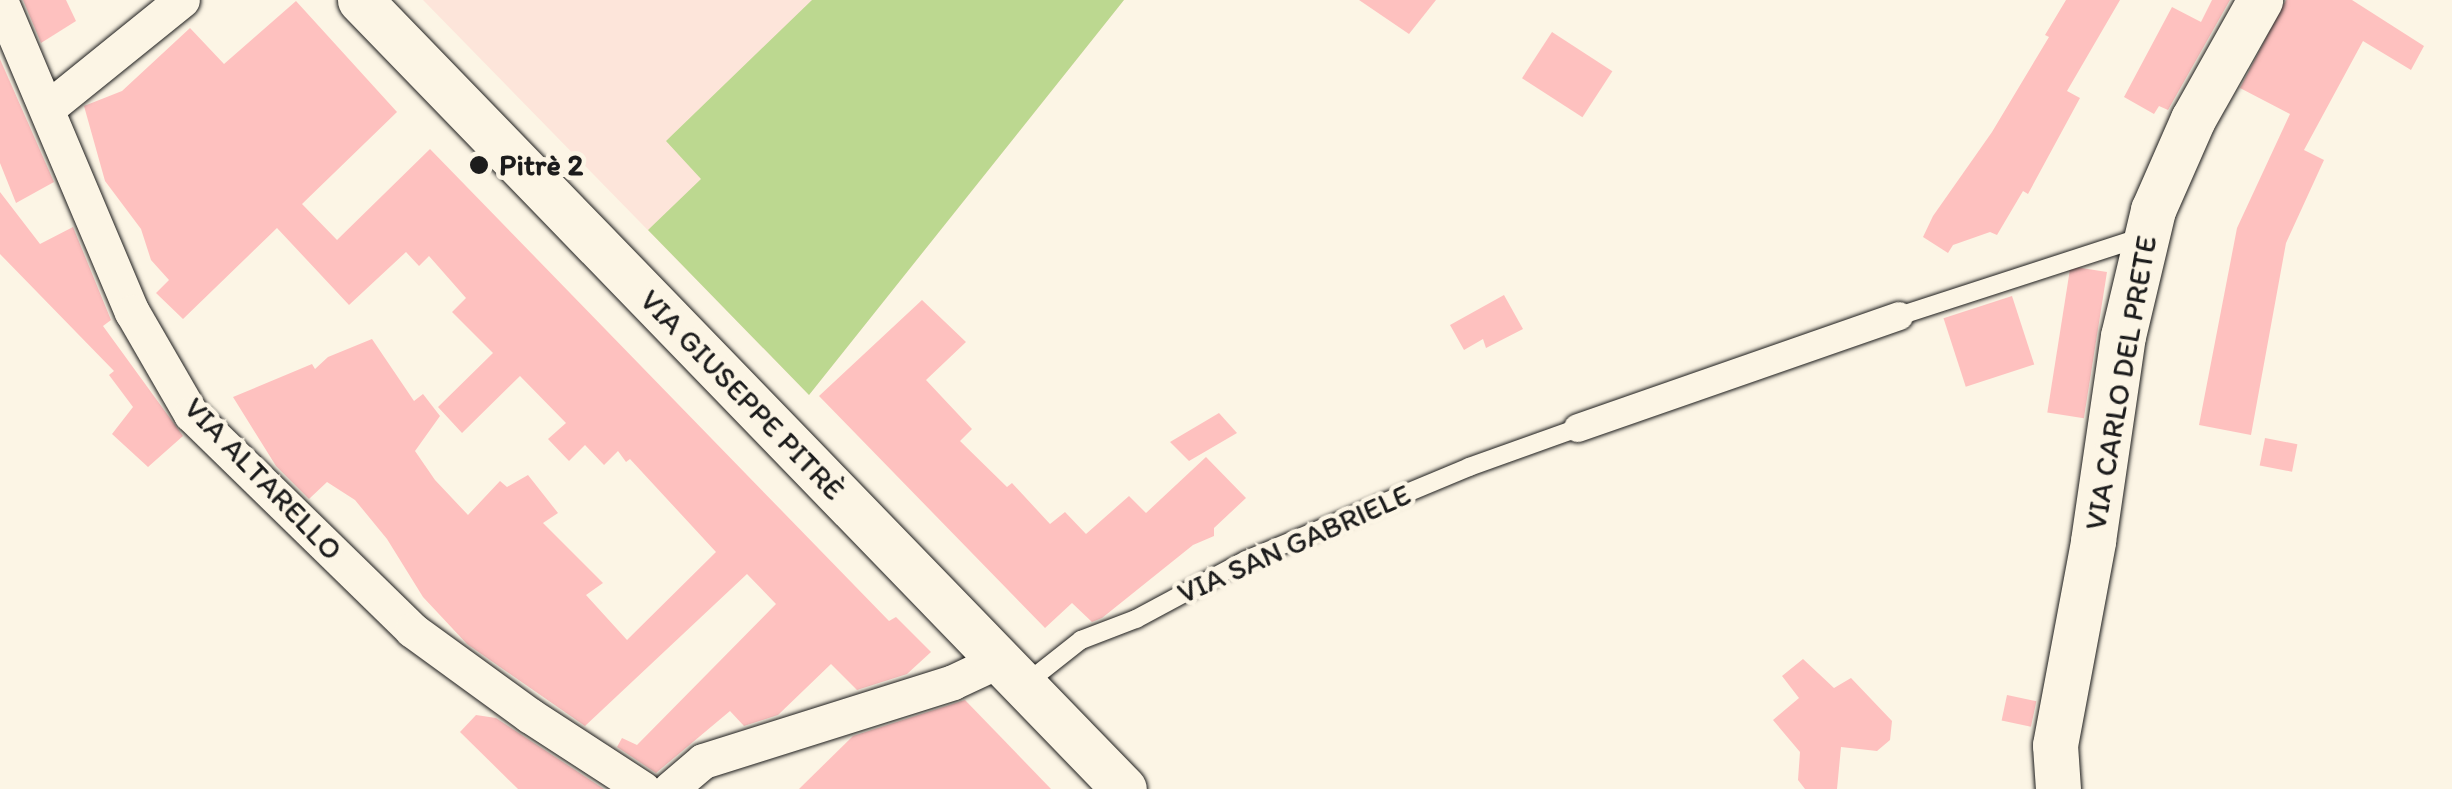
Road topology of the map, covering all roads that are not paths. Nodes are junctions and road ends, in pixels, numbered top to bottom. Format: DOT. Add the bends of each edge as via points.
graph roads {
  1 [pos="0,0"];
  2 [pos="182,0"];
  3 [pos="360,0"];
  4 [pos="2260,0"];
  5 [pos="48,108"];
  6 [pos="2147,235"];
  7 [pos="1899,316"];
  8 [pos="1578,428"];
  9 [pos="1012,672"];
  10 [pos="642,789"];
  11 [pos="670,789"];
  12 [pos="1124,789"];
  13 [pos="2058,789"];
  1 -- 5 [label="street, VIA ALTARELLO"];
  2 -- 5 [label="street"];
  3 -- 9 [label="street, VIA GIUSEPPE PITRÈ"];
  4 -- 6 [label="street, VIA CARLO DEL PRETE" via="2193,119"];
  5 -- 10 [label="street, VIA ALTARELLO" via="132,312 191,414 412,630"];
  6 -- 7 [label="lane"];
  6 -- 13 [label="street, VIA CARLO DEL PRETE" via="2123,336 2055,745"];
  7 -- 8 [label="street"];
  8 -- 9 [label="lane, VIA SAN GABRIELE" via="1246,560 1136,619"];
  9 -- 11 [label="street, VIA SAN GABRIELE" via="953,682 703,761"];
  9 -- 12 [label="street, VIA GIUSEPPE PITRÈ"];
}
